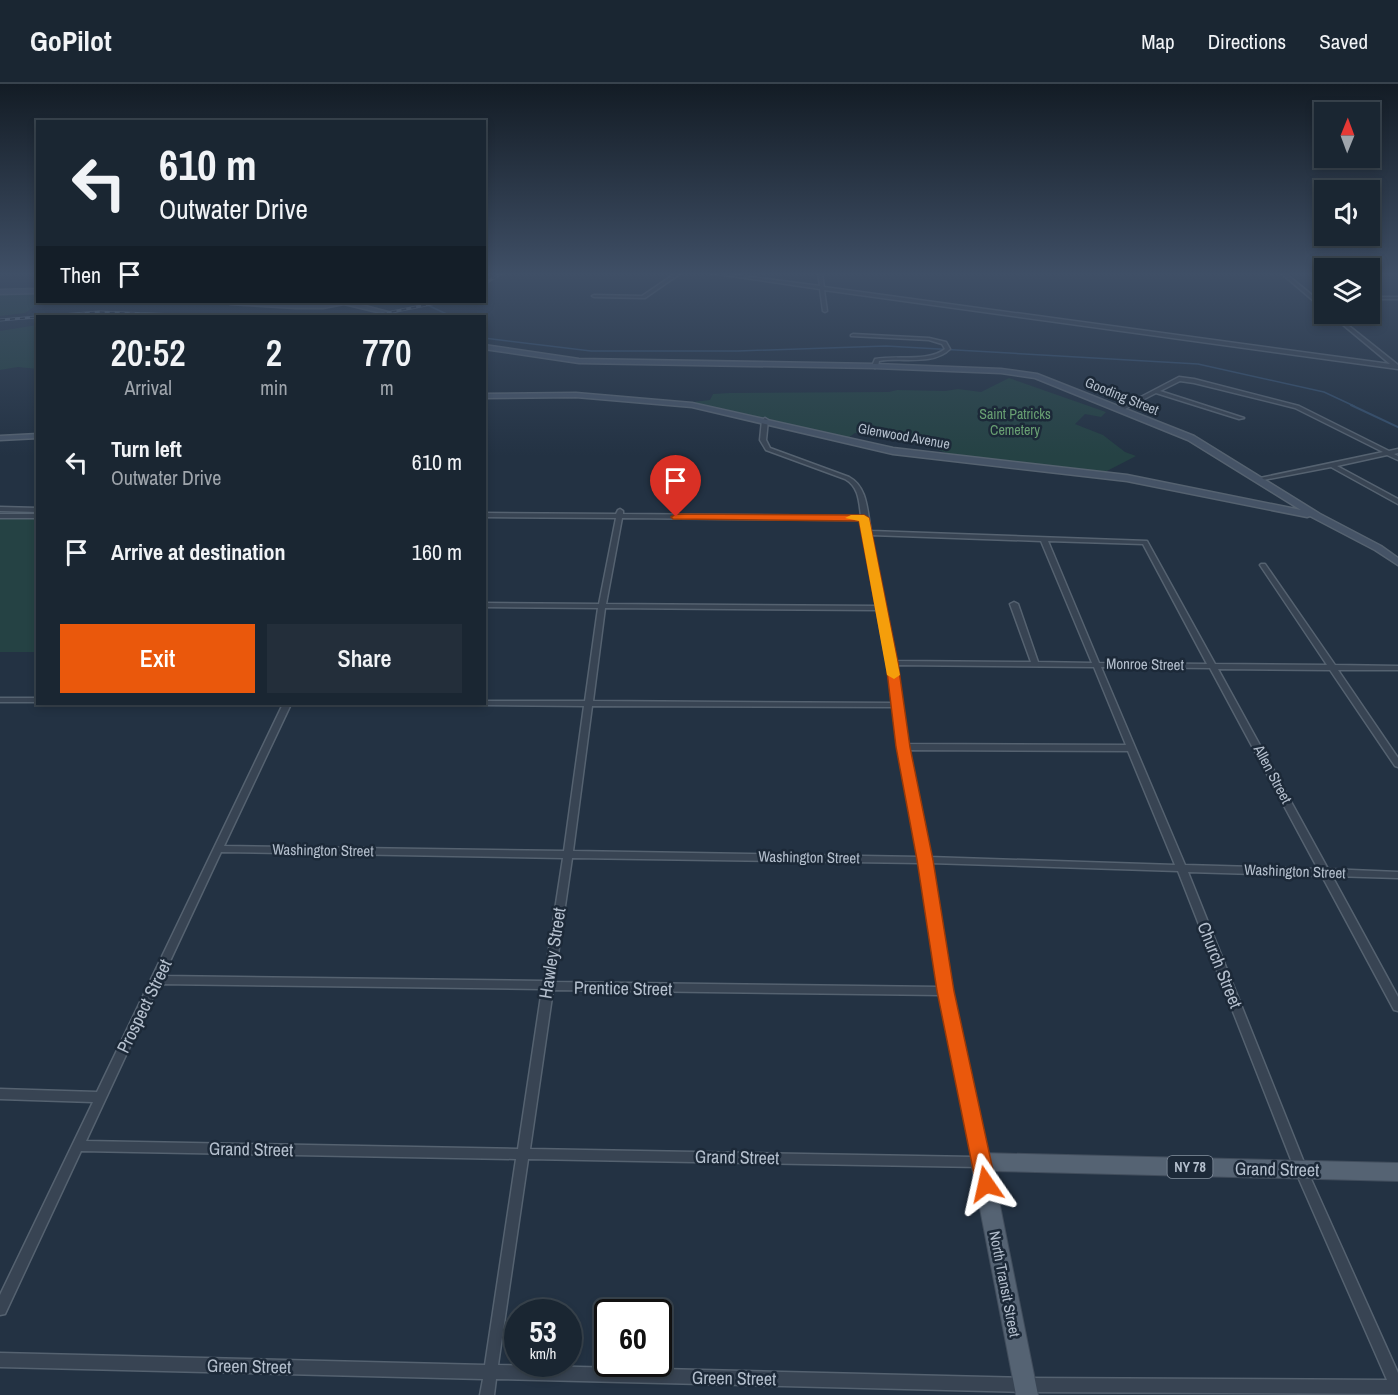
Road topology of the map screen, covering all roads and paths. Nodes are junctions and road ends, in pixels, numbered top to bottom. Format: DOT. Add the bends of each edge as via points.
graph roads {
  1 [pos="1159,334"];
  2 [pos="1357,334"];
  3 [pos="853,335"];
  4 [pos="486,347"];
  5 [pos="875,366"];
  6 [pos="1397,367"];
  7 [pos="1155,391"];
  8 [pos="486,396"];
  9 [pos="1119,410"];
  10 [pos="1241,418"];
  11 [pos="765,420"];
  12 [pos="36,436"];
  13 [pos="0,438"];
  14 [pos="1398,451"];
  15 [pos="1389,453"];
  16 [pos="1398,458"];
  17 [pos="1333,466"];
  18 [pos="1260,480"];
  19 [pos="1398,502"];
  20 [pos="0,509"];
  21 [pos="36,510"];
  22 [pos="0,516"];
  23 [pos="36,516"];
  24 [pos="486,516"];
  25 [pos="619,516"];
  26 [pos="1317,516"];
  27 [pos="865,525"];
  28 [pos="1044,539"];
  29 [pos="1398,562"];
  30 [pos="1263,565"];
  31 [pos="1014,604"];
  32 [pos="486,605"];
  33 [pos="602,606"];
  34 [pos="880,608"];
  35 [pos="892,663"];
  36 [pos="1035,663"];
  37 [pos="1096,663"];
  38 [pos="1213,665"];
  39 [pos="1331,667"];
  40 [pos="1398,668"];
  41 [pos="0,700"];
  42 [pos="36,700"];
  43 [pos="486,703"];
  44 [pos="589,704"];
  45 [pos="287,705"];
  46 [pos="897,705"];
  47 [pos="903,747"];
  48 [pos="1130,748"];
  49 [pos="1398,764"];
  50 [pos="220,849"];
  51 [pos="568,852"];
  52 [pos="925,860"];
  53 [pos="1181,867"];
  54 [pos="1326,873"];
  55 [pos="1398,875"];
  56 [pos="157,980"];
  57 [pos="547,987"];
  58 [pos="946,991"];
  59 [pos="1398,1007"];
  60 [pos="0,1094"];
  61 [pos="99,1097"];
  62 [pos="76,1146"];
  63 [pos="523,1153"];
  64 [pos="981,1162"];
  65 [pos="1301,1170"];
  66 [pos="1398,1172"];
  67 [pos="0,1309"];
  68 [pos="0,1360"];
  69 [pos="491,1372"];
  70 [pos="1397,1388"];
  71 [pos="1026,1390"];
  72 [pos="487,1395"];
  1 -- 6 [label="street"];
  2 -- 6 [label="street"];
  3 -- 5 [label="street" via="928,339 944,343 947,351 935,357 889,357 877,360"];
  4 -- 5 [label="street, Gooding Street" via="579,361"];
  5 -- 9 [label="street, Gooding Street" via="1037,376"];
  7 -- 9 [label="street"];
  7 -- 10 [label="street"];
  7 -- 15 [label="street" via="1179,379 1297,406"];
  8 -- 11 [label="street, Glenwood Avenue" via="576,395 692,405"];
  9 -- 18 [label="street, Gooding Street" via="1191,438"];
  11 -- 26 [label="street, Glenwood Avenue" via="893,451 1127,478"];
  11 -- 27 [label="street, North Transit Street" via="763,440 768,449 854,482 860,491"];
  12 -- 13 [label="street"];
  14 -- 15 [label="street"];
  15 -- 16 [label="street"];
  15 -- 17 [label="street"];
  17 -- 18 [label="street"];
  17 -- 19 [label="street"];
  18 -- 26 [label="street, Gooding Street"];
  20 -- 21 [label="street"];
  22 -- 23 [label="street"];
  24 -- 25 [label="street"];
  25 -- 27 [label="street"];
  25 -- 33 [label="street, Hawley Street"];
  26 -- 29 [label="street, Gooding Street"];
  27 -- 28 [label="street"];
  27 -- 34 [label="street, North Transit Street"];
  28 -- 37 [label="street, Church Street"];
  28 -- 38 [label="street, Allen Street" via="1145,542"];
  30 -- 39 [label="street"];
  31 -- 36 [label="street"];
  32 -- 33 [label="street"];
  33 -- 34 [label="street"];
  33 -- 44 [label="street, Hawley Street"];
  34 -- 35 [label="street, North Transit Street"];
  35 -- 36 [label="street, Monroe Street"];
  35 -- 46 [label="street, North Transit Street"];
  36 -- 37 [label="street, Monroe Street"];
  37 -- 38 [label="street, Monroe Street"];
  37 -- 48 [label="street, Church Street"];
  38 -- 39 [label="street, Monroe Street"];
  38 -- 54 [label="street, Allen Street"];
  39 -- 40 [label="street, Monroe Street"];
  39 -- 49 [label="street"];
  41 -- 42 [label="street"];
  43 -- 44 [label="street"];
  44 -- 46 [label="street"];
  44 -- 51 [label="street, Hawley Street"];
  45 -- 50 [label="street, Prospect Street"];
  46 -- 47 [label="street, North Transit Street"];
  47 -- 48 [label="street"];
  47 -- 52 [label="street, North Transit Street"];
  48 -- 53 [label="street, Church Street"];
  50 -- 51 [label="street, Washington Street"];
  50 -- 56 [label="street, Prospect Street"];
  51 -- 52 [label="street, Washington Street"];
  51 -- 57 [label="street, Hawley Street"];
  52 -- 53 [label="street, Washington Street"];
  52 -- 58 [label="street, North Transit Street"];
  53 -- 54 [label="street, Washington Street"];
  53 -- 65 [label="street, Church Street"];
  54 -- 55 [label="street, Washington Street"];
  54 -- 59 [label="street, Allen Street"];
  56 -- 57 [label="street, Prentice Street"];
  56 -- 61 [label="street, Prospect Street"];
  57 -- 58 [label="street, Prentice Street"];
  57 -- 63 [label="street, Hawley Street"];
  58 -- 64 [label="street, North Transit Street"];
  60 -- 61 [label="street"];
  61 -- 62 [label="street, Prospect Street"];
  62 -- 63 [label="street, Grand Street"];
  62 -- 67 [label="street, Prospect Street"];
  63 -- 64 [label="street, Grand Street"];
  63 -- 69 [label="street, Hawley Street"];
  64 -- 65 [label="main road, Grand Street / NY 78"];
  64 -- 71 [label="main road, North Transit Street"];
  65 -- 66 [label="main road, Grand Street / NY 78"];
  65 -- 70 [label="street, Church Street"];
  68 -- 69 [label="street, Green Street"];
  69 -- 71 [label="street, Green Street"];
  69 -- 72 [label="street, Hawley Street"];
  70 -- 71 [label="street, Green Street"];
}
